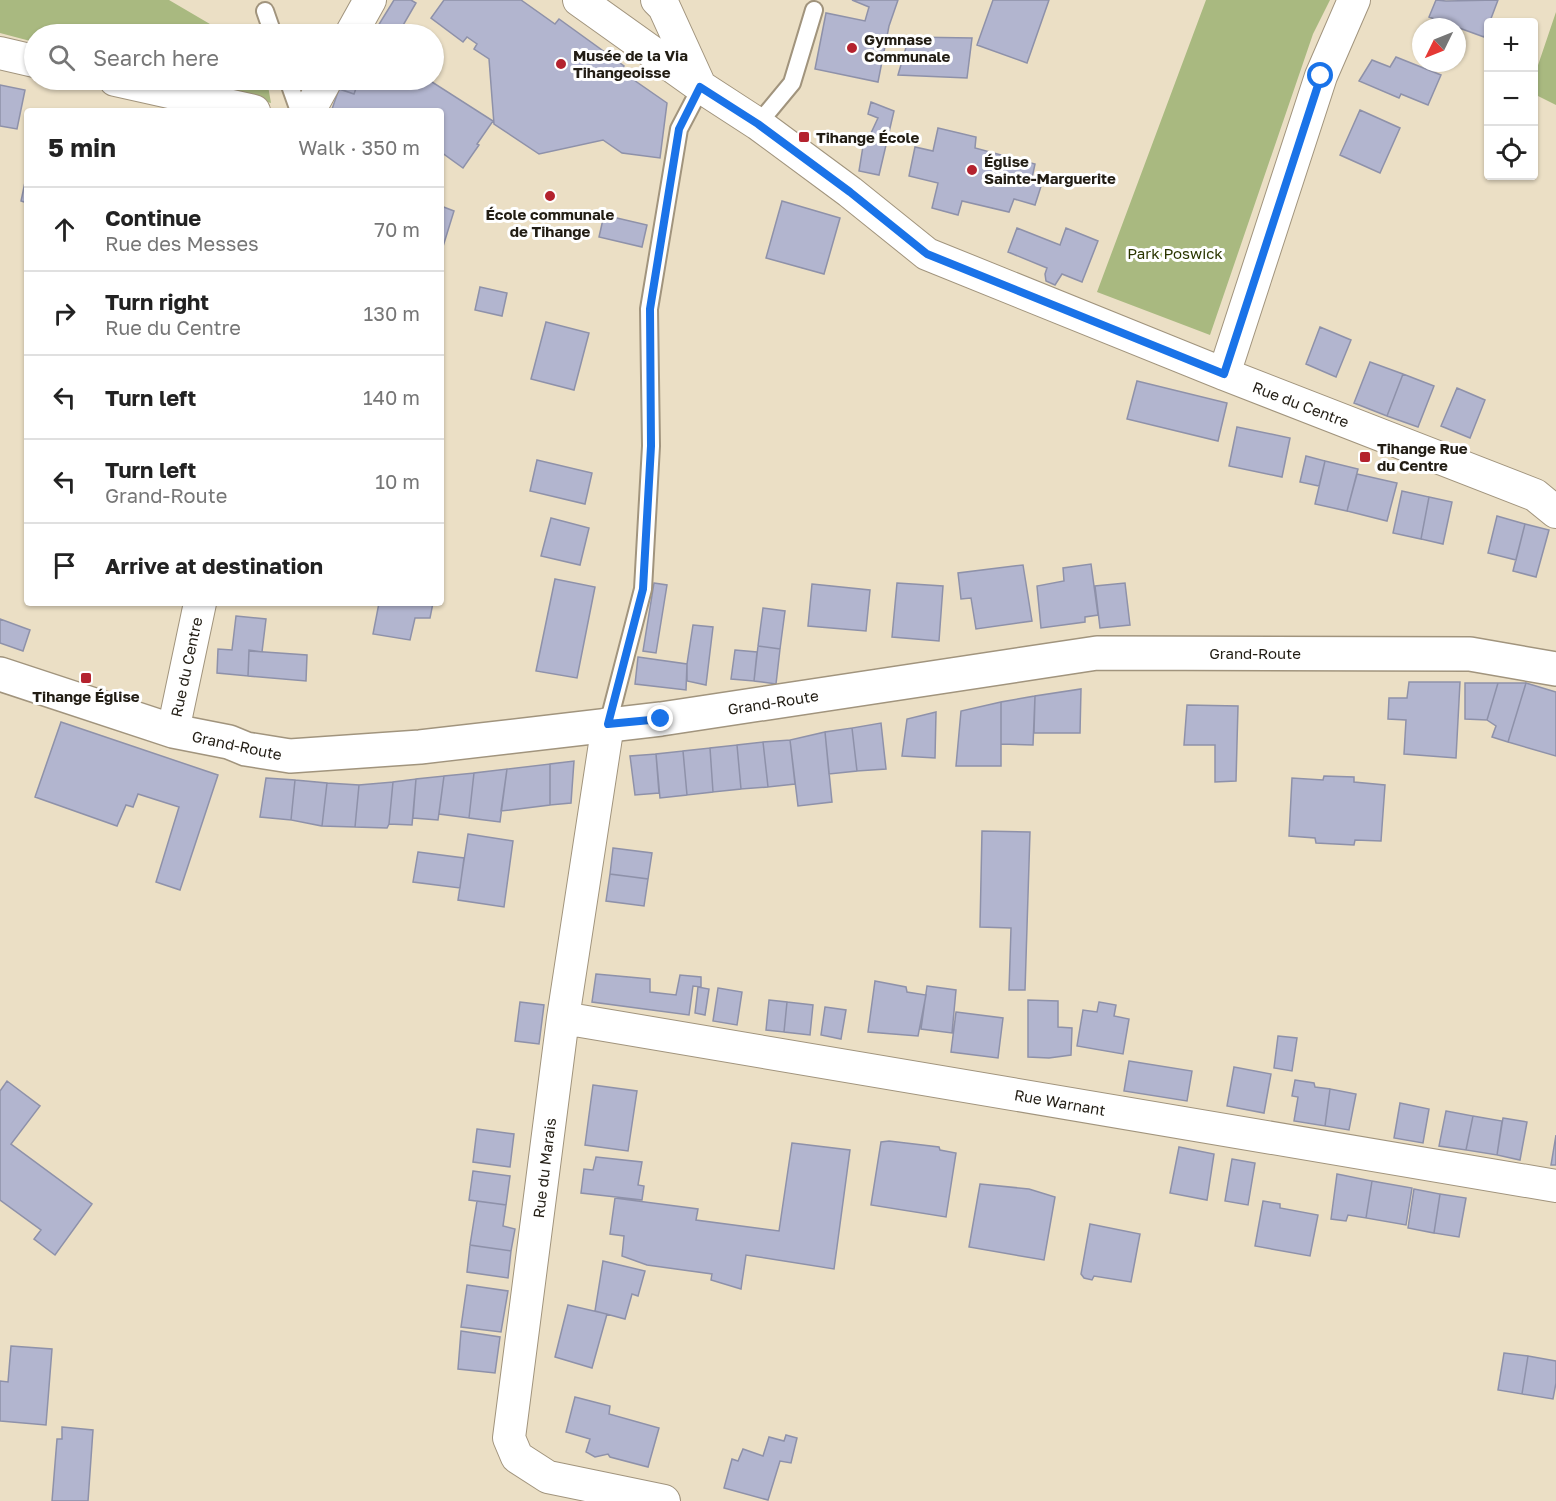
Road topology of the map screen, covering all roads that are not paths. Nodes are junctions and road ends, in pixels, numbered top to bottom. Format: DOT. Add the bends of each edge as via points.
graph roads {
  1 [pos="370,0"];
  2 [pos="579,0"];
  3 [pos="657,0"];
  4 [pos="1354,0"];
  5 [pos="814,10"];
  6 [pos="265,11"];
  7 [pos="270,24"];
  8 [pos="357,24"];
  9 [pos="0,53"];
  10 [pos="24,59"];
  11 [pos="700,87"];
  12 [pos="160,90"];
  13 [pos="292,90"];
  14 [pos="321,90"];
  15 [pos="241,108"];
  16 [pos="298,108"];
  17 [pos="311,108"];
  18 [pos="758,124"];
  19 [pos="1224,374"];
  20 [pos="1556,512"];
  21 [pos="199,606"];
  22 [pos="1556,669"];
  23 [pos="0,674"];
  24 [pos="608,724"];
  25 [pos="173,731"];
  26 [pos="563,1018"];
  27 [pos="1556,1186"];
  28 [pos="664,1501"];
  1 -- 8 [label="street"];
  2 -- 11 [label="street, Rue du Centre"];
  3 -- 11 [label="street" via="664,7"];
  4 -- 19 [label="street" via="1321,76"];
  5 -- 18 [label="lane" via="792,83"];
  6 -- 7 [label="lane"];
  9 -- 10 [label="street"];
  11 -- 18 [label="street, Rue du Centre"];
  11 -- 24 [label="lane" via="679,129 650,309 651,446 643,589"];
  12 -- 15 [label="street"];
  13 -- 16 [label="lane"];
  14 -- 17 [label="street"];
  18 -- 19 [label="street, Rue du Centre" via="927,254"];
  19 -- 20 [label="street, Rue du Centre" via="1535,495"];
  21 -- 25 [label="street, Rue du Centre"];
  22 -- 24 [label="street, Grand-Route" via="1470,654 1097,653"];
  23 -- 25 [label="street, Grand-Route"];
  24 -- 25 [label="street, Grand-Route" via="420,747 290,756"];
  24 -- 26 [label="street, Rue du Marais"];
  26 -- 27 [label="street, Rue Warnant"];
  26 -- 28 [label="street, Rue du Marais" via="509,1438 517,1457 548,1477"];
}
